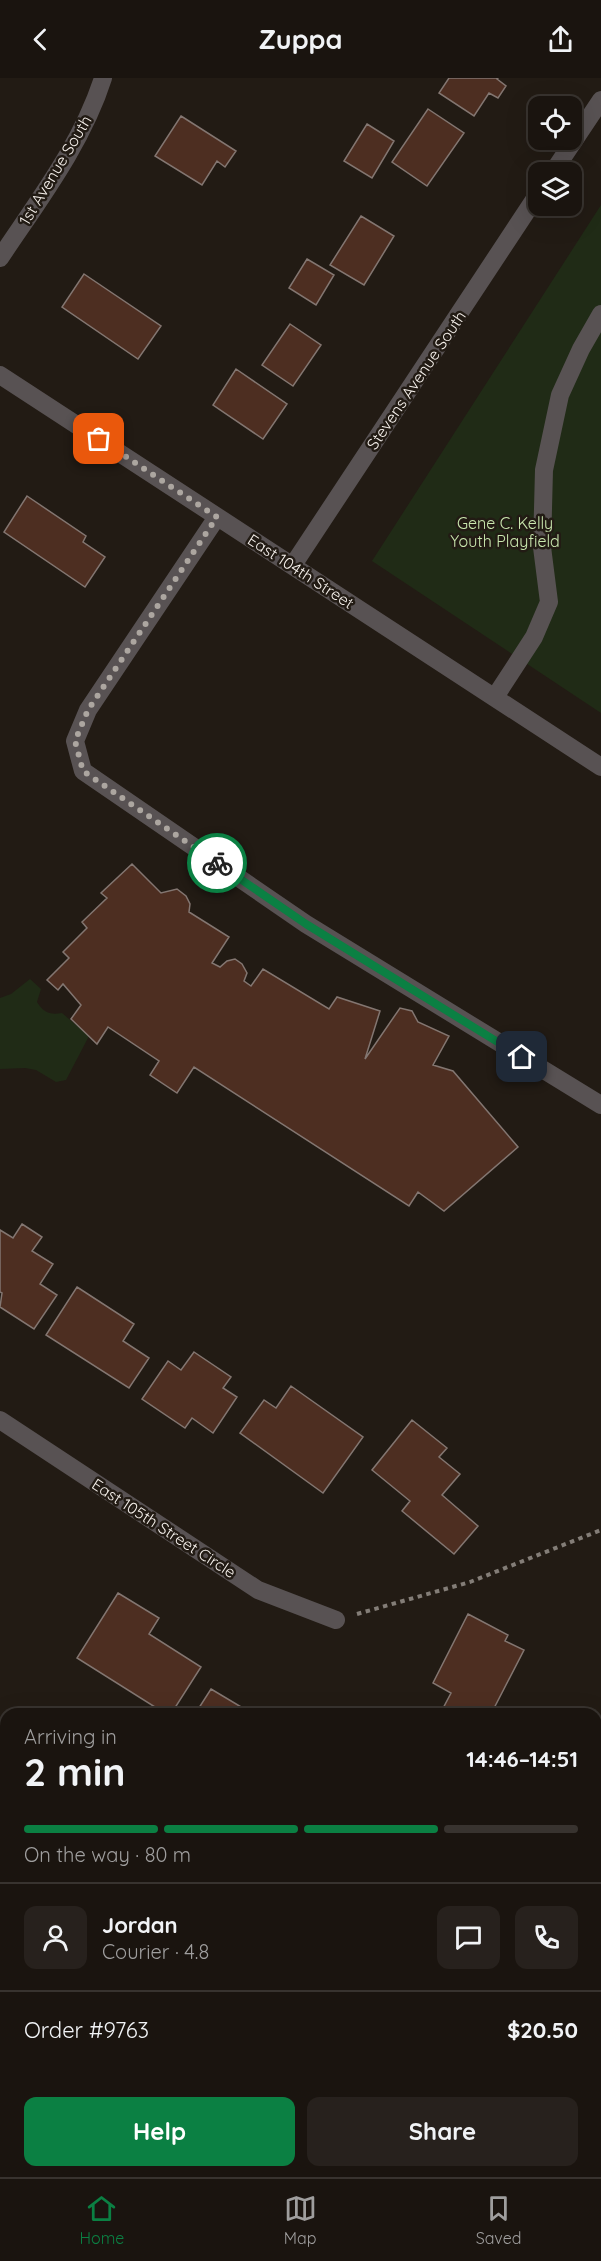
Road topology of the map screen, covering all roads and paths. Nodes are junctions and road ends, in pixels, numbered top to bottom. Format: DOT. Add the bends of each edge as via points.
graph roads {
  1 [pos="103,78"];
  2 [pos="601,100"];
  3 [pos="560,162"];
  4 [pos="528,209"];
  5 [pos="0,258"];
  6 [pos="601,314"];
  7 [pos="0,375"];
  8 [pos="217,517"];
  9 [pos="293,566"];
  10 [pos="495,697"];
  11 [pos="601,767"];
  12 [pos="601,1105"];
  13 [pos="0,1420"];
  14 [pos="601,1530"];
  15 [pos="336,1620"];
  1 -- 5 [label="street, 1st Avenue South" via="95,104 67,158"];
  2 -- 3 [label="street"];
  4 -- 9 [label="street, Stevens Avenue South"];
  6 -- 10 [label="street" via="560,395 544,470 542,547 549,602 534,637"];
  7 -- 8 [label="street, East 104th Street"];
  8 -- 9 [label="street, East 104th Street"];
  8 -- 12 [label="street" via="88,710 75,741 83,771 306,924"];
  9 -- 10 [label="street, East 104th Street"];
  10 -- 11 [label="street, East 104th Street"];
  13 -- 15 [label="street, East 105th Street Circle" via="258,1590"];
  14 -- 15 [label="path" via="470,1582"];
}
